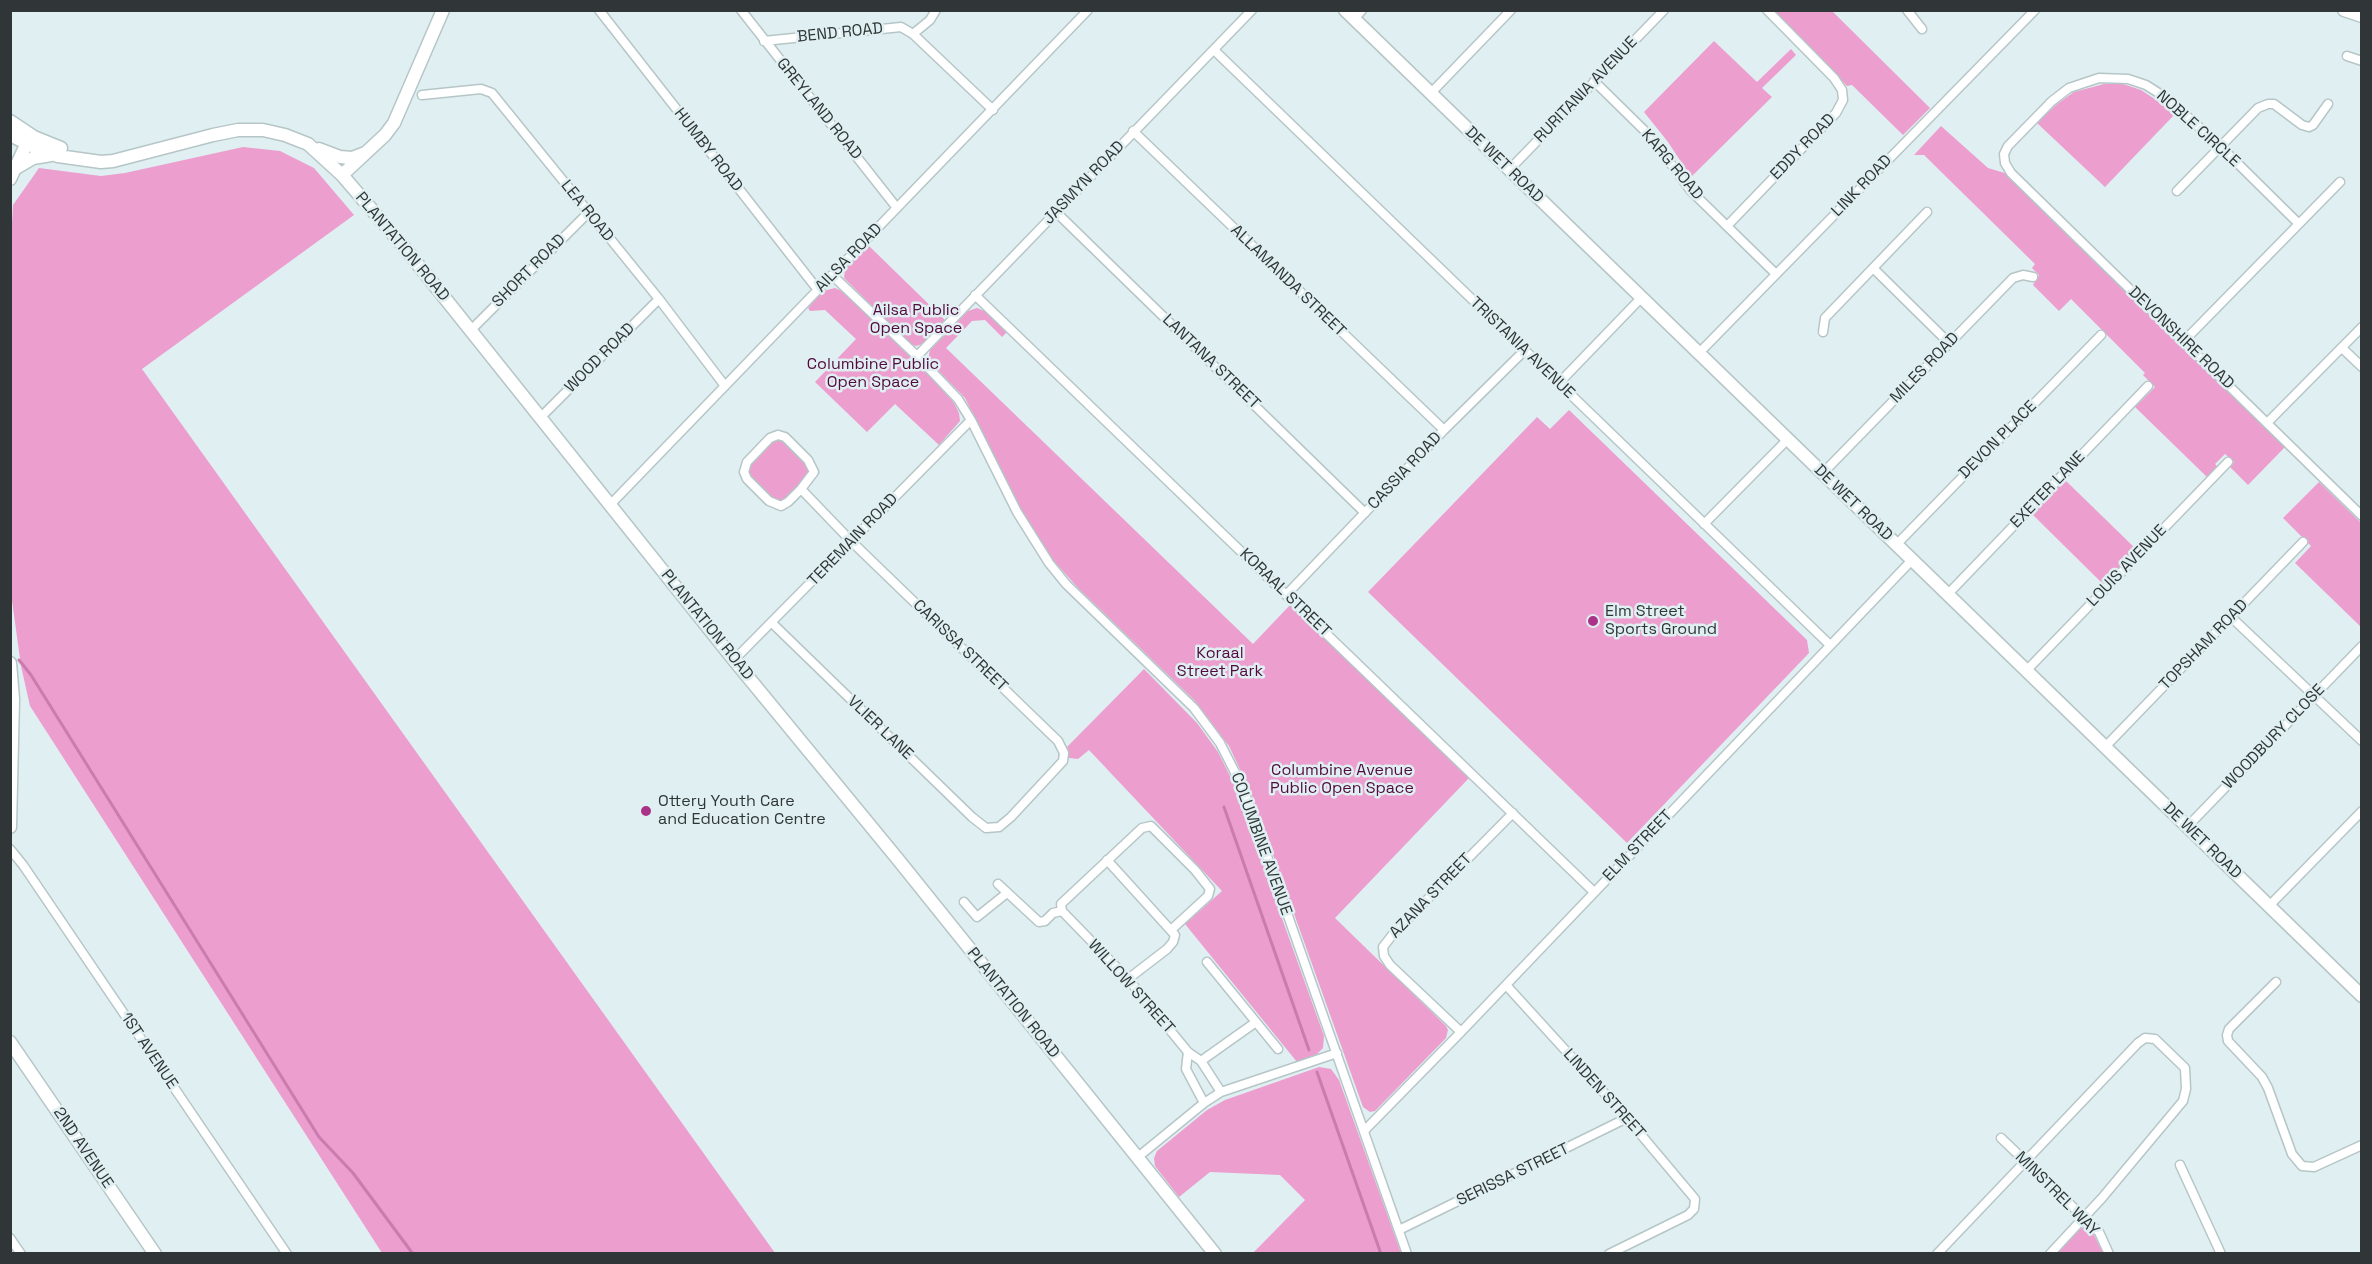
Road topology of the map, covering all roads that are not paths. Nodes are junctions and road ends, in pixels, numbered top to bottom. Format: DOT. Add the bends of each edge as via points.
graph roads {
  1 [pos="443,10"];
  2 [pos="599,10"];
  3 [pos="741,10"];
  4 [pos="936,10"];
  5 [pos="1088,10"];
  6 [pos="1252,10"];
  7 [pos="1511,10"];
  8 [pos="1664,10"];
  9 [pos="1767,10"];
  10 [pos="1907,10"];
  11 [pos="2033,10"];
  12 [pos="2344,10"];
  13 [pos="1353,13"];
  14 [pos="2361,16"];
  15 [pos="1922,29"];
  16 [pos="913,34"];
  17 [pos="764,40"];
  18 [pos="1214,50"];
  19 [pos="2347,56"];
  20 [pos="2361,61"];
  21 [pos="1594,81"];
  22 [pos="1430,94"];
  23 [pos="422,95"];
  24 [pos="2328,104"];
  25 [pos="993,110"];
  26 [pos="10,121"];
  27 [pos="1133,131"];
  28 [pos="10,135"];
  29 [pos="31,140"];
  30 [pos="308,144"];
  31 [pos="2220,146"];
  32 [pos="368,152"];
  33 [pos="131,155"];
  34 [pos="58,156"];
  35 [pos="2004,158"];
  36 [pos="1509,170"];
  37 [pos="13,174"];
  38 [pos="342,176"];
  39 [pos="2340,182"];
  40 [pos="2177,191"];
  41 [pos="897,208"];
  42 [pos="1056,212"];
  43 [pos="1927,212"];
  44 [pos="588,213"];
  45 [pos="2298,224"];
  46 [pos="1727,226"];
  47 [pos="1873,268"];
  48 [pos="1776,274"];
  49 [pos="832,275"];
  50 [pos="2033,277"];
  51 [pos="818,290"];
  52 [pos="975,295"];
  53 [pos="1641,298"];
  54 [pos="659,299"];
  55 [pos="2361,327"];
  56 [pos="471,330"];
  57 [pos="1823,332"];
  58 [pos="2102,335"];
  59 [pos="2184,341"];
  60 [pos="1949,343"];
  61 [pos="2342,348"];
  62 [pos="1525,350"];
  63 [pos="1698,354"];
  64 [pos="917,356"];
  65 [pos="2361,367"];
  66 [pos="1559,383"];
  67 [pos="725,386"];
  68 [pos="2148,386"];
  69 [pos="540,418"];
  70 [pos="971,420"];
  71 [pos="2267,423"];
  72 [pos="1444,430"];
  73 [pos="1787,440"];
  74 [pos="2228,462"];
  75 [pos="1822,474"];
  76 [pos="801,489"];
  77 [pos="610,505"];
  78 [pos="1365,513"];
  79 [pos="2361,516"];
  80 [pos="1704,524"];
  81 [pos="851,541"];
  82 [pos="2303,542"];
  83 [pos="1896,545"];
  84 [pos="1912,560"];
  85 [pos="1287,594"];
  86 [pos="1948,594"];
  87 [pos="2231,617"];
  88 [pos="772,623"];
  89 [pos="1830,645"];
  90 [pos="2361,646"];
  91 [pos="734,660"];
  92 [pos="10,663"];
  93 [pos="2026,670"];
  94 [pos="2314,696"];
  95 [pos="2361,741"];
  96 [pos="2105,747"];
  97 [pos="2361,811"];
  98 [pos="1513,813"];
  99 [pos="2187,826"];
  100 [pos="10,827"];
  101 [pos="991,829"];
  102 [pos="10,849"];
  103 [pos="1107,860"];
  104 [pos="998,884"];
  105 [pos="1594,892"];
  106 [pos="1007,893"];
  107 [pos="964,902"];
  108 [pos="2269,906"];
  109 [pos="1062,911"];
  110 [pos="1172,929"];
  111 [pos="1207,962"];
  112 [pos="1128,979"];
  113 [pos="2276,982"];
  114 [pos="1506,985"];
  115 [pos="2359,988"];
  116 [pos="1256,1022"];
  117 [pos="1461,1032"];
  118 [pos="10,1042"];
  119 [pos="1278,1049"];
  120 [pos="1188,1052"];
  121 [pos="1337,1053"];
  122 [pos="1201,1061"];
  123 [pos="1221,1092"];
  124 [pos="1204,1102"];
  125 [pos="1627,1118"];
  126 [pos="1364,1131"];
  127 [pos="2001,1138"];
  128 [pos="2361,1146"];
  129 [pos="1138,1157"];
  130 [pos="2026,1162"];
  131 [pos="2180,1165"];
  132 [pos="2085,1217"];
  133 [pos="1399,1230"];
  134 [pos="10,1238"];
  135 [pos="21,1254"];
  136 [pos="155,1254"];
  137 [pos="287,1254"];
  138 [pos="1215,1254"];
  139 [pos="1407,1254"];
  140 [pos="1609,1254"];
  141 [pos="1937,1254"];
  142 [pos="2050,1254"];
  143 [pos="2109,1254"];
  144 [pos="2221,1254"];
  1 -- 32 [label="street" via="401,109 386,135"];
  2 -- 51 [label="street, HUMBY ROAD"];
  3 -- 17 [label="street, GREYLAND ROAD"];
  4 -- 16 [label="street"];
  5 -- 25 [label="street, AILSA ROAD"];
  6 -- 18 [label="street, JASMYN ROAD"];
  7 -- 22 [label="street"];
  8 -- 21 [label="street, RURITANIA AVENUE"];
  9 -- 46 [label="street, EDDY ROAD" via="1834,78 1843,100 1836,113"];
  10 -- 15 [label="street"];
  11 -- 48 [label="street, LINK ROAD"];
  12 -- 14 [label="street"];
  13 -- 22 [label="street, DE WET ROAD"];
  16 -- 17 [label="street, BEND ROAD" via="901,27"];
  16 -- 25 [label="street"];
  17 -- 41 [label="street, GREYLAND ROAD"];
  18 -- 27 [label="street, JASMYN ROAD"];
  18 -- 62 [label="street, TRISTANIA AVENUE"];
  19 -- 20 [label="street"];
  21 -- 36 [label="street, RURITANIA AVENUE"];
  21 -- 46 [label="street, KARG ROAD" via="1651,137 1681,179"];
  22 -- 36 [label="street, DE WET ROAD"];
  23 -- 44 [label="street, LEA ROAD" via="481,89 492,93"];
  24 -- 31 [label="street" via="2308,127 2268,104 2258,108"];
  25 -- 41 [label="street, AILSA ROAD"];
  26 -- 29 [label="street, PLANTATION ROAD"];
  27 -- 42 [label="street, JASMYN ROAD"];
  27 -- 72 [label="street, ALLAMANDA STREET"];
  28 -- 29 [label="street, PLANTATION ROAD"];
  29 -- 33 [label="street, PLANTATION ROAD" via="87,154"];
  29 -- 34 [label="street, PLANTATION ROAD"];
  29 -- 37 [label="street"];
  30 -- 32 [label="street" via="340,157"];
  30 -- 33 [label="street, PLANTATION ROAD" via="273,131 244,130"];
  30 -- 38 [label="street, PLANTATION ROAD"];
  31 -- 35 [label="street, NOBLE CIRCLE" via="2154,89 2109,78 2078,84 2060,94 2008,146"];
  31 -- 40 [label="street"];
  31 -- 45 [label="street, NOBLE CIRCLE"];
  32 -- 38 [label="street"];
  33 -- 34 [label="street, PLANTATION ROAD" via="101,162"];
  34 -- 37 [label="street" via="33,158"];
  35 -- 59 [label="street, DEVONSHIRE ROAD" via="2011,173"];
  36 -- 53 [label="street, DE WET ROAD"];
  38 -- 56 [label="street, PLANTATION ROAD"];
  39 -- 45 [label="street"];
  41 -- 49 [label="street, AILSA ROAD"];
  42 -- 52 [label="street, JASMYN ROAD"];
  42 -- 78 [label="street, LANTANA STREET"];
  43 -- 47 [label="street"];
  44 -- 54 [label="street, LEA ROAD"];
  44 -- 56 [label="street, SHORT ROAD"];
  45 -- 59 [label="street"];
  46 -- 48 [label="street, KARG ROAD"];
  47 -- 57 [label="street" via="1825,318"];
  47 -- 60 [label="street"];
  48 -- 63 [label="street, LINK ROAD"];
  49 -- 51 [label="street, AILSA ROAD"];
  49 -- 64 [label="street, COLUMBINE AVENUE"];
  50 -- 60 [label="street, MILES ROAD" via="2023,274 2013,279"];
  51 -- 67 [label="street, AILSA ROAD"];
  52 -- 64 [label="street, JASMYN ROAD"];
  52 -- 85 [label="street, KORAAL STREET"];
  53 -- 63 [label="street, DE WET ROAD"];
  53 -- 66 [label="street"];
  54 -- 67 [label="street, LEA ROAD"];
  54 -- 69 [label="street, WOOD ROAD"];
  55 -- 61 [label="street"];
  56 -- 69 [label="street, PLANTATION ROAD"];
  58 -- 83 [label="street, DEVON PLACE"];
  59 -- 71 [label="street, DEVONSHIRE ROAD"];
  60 -- 75 [label="street, MILES ROAD"];
  61 -- 65 [label="street"];
  61 -- 71 [label="street"];
  62 -- 66 [label="street, TRISTANIA AVENUE"];
  62 -- 72 [label="street, CASSIA ROAD"];
  63 -- 73 [label="street, DE WET ROAD"];
  64 -- 70 [label="street, COLUMBINE AVENUE" via="958,399"];
  66 -- 80 [label="street, TRISTANIA AVENUE"];
  67 -- 77 [label="street, AILSA ROAD"];
  68 -- 86 [label="street, EXETER LANE"];
  69 -- 77 [label="street, PLANTATION ROAD"];
  70 -- 81 [label="street, TEREMAIN ROAD"];
  70 -- 121 [label="street, COLUMBINE AVENUE" via="1017,512 1049,563 1194,708 1220,742 1243,788"];
  71 -- 79 [label="street, DEVONSHIRE ROAD"];
  72 -- 78 [label="street, CASSIA ROAD"];
  73 -- 75 [label="street, DE WET ROAD"];
  73 -- 80 [label="street"];
  74 -- 93 [label="street, LOUIS AVENUE"];
  75 -- 83 [label="street, DE WET ROAD"];
  76 -- 76 [label="street" via="814,468 782,435 771,438 745,465 747,479 777,506 786,504"];
  76 -- 81 [label="street, CARISSA STREET"];
  77 -- 91 [label="street, PLANTATION ROAD"];
  78 -- 85 [label="street, CASSIA ROAD"];
  80 -- 89 [label="street, TRISTANIA AVENUE"];
  81 -- 88 [label="street, TEREMAIN ROAD"];
  81 -- 101 [label="street, CARISSA STREET" via="1049,732 1064,753 1061,766 1011,817"];
  82 -- 87 [label="street, TOPSHAM ROAD"];
  83 -- 84 [label="street, DE WET ROAD"];
  84 -- 86 [label="street, DE WET ROAD"];
  84 -- 89 [label="street, ELM STREET"];
  85 -- 98 [label="street, KORAAL STREET"];
  86 -- 93 [label="street, DE WET ROAD"];
  87 -- 94 [label="street"];
  87 -- 96 [label="street, TOPSHAM ROAD"];
  88 -- 91 [label="street, TEREMAIN ROAD"];
  88 -- 101 [label="street, VLIER LANE" via="980,825"];
  89 -- 105 [label="street, ELM STREET"];
  90 -- 94 [label="street, WOODBURY CLOSE"];
  91 -- 129 [label="street, PLANTATION ROAD"];
  92 -- 100 [label="street"];
  93 -- 96 [label="street, DE WET ROAD"];
  94 -- 95 [label="street"];
  94 -- 99 [label="street, WOODBURY CLOSE"];
  96 -- 99 [label="street, DE WET ROAD"];
  97 -- 108 [label="street"];
  98 -- 105 [label="street, KORAAL STREET"];
  98 -- 117 [label="street, AZANA STREET" via="1383,947 1390,965"];
  99 -- 108 [label="street, DE WET ROAD"];
  102 -- 137 [label="street, 1ST AVENUE"];
  103 -- 109 [label="street" via="1063,901"];
  103 -- 110 [label="street"];
  103 -- 110 [label="street" via="1147,826 1155,828 1195,870 1207,883 1210,894"];
  104 -- 106 [label="street"];
  105 -- 114 [label="street, ELM STREET"];
  106 -- 107 [label="street" via="977,917"];
  106 -- 109 [label="street" via="1039,922"];
  108 -- 115 [label="street, DE WET ROAD"];
  109 -- 112 [label="street, WILLOW STREET"];
  110 -- 112 [label="street" via="1173,942"];
  111 -- 116 [label="street"];
  112 -- 120 [label="street, WILLOW STREET"];
  113 -- 128 [label="street" via="2228,1032 2230,1044 2268,1088 2292,1155 2302,1166 2314,1167"];
  114 -- 117 [label="street, ELM STREET"];
  114 -- 125 [label="street, LINDEN STREET"];
  116 -- 119 [label="street"];
  116 -- 122 [label="street"];
  117 -- 126 [label="street, ELM STREET"];
  118 -- 136 [label="street, 2ND AVENUE"];
  120 -- 122 [label="street, WILLOW STREET"];
  120 -- 124 [label="street" via="1186,1069"];
  121 -- 123 [label="street"];
  121 -- 126 [label="street, COLUMBINE AVENUE"];
  122 -- 123 [label="street, WILLOW STREET"];
  123 -- 124 [label="street"];
  124 -- 129 [label="street"];
  125 -- 133 [label="street, SERISSA STREET"];
  125 -- 140 [label="street, LINDEN STREET" via="1693,1195 1695,1206 1688,1215"];
  126 -- 133 [label="street, COLUMBINE AVENUE"];
  127 -- 130 [label="street, MINSTREL WAY"];
  129 -- 138 [label="street, PLANTATION ROAD"];
  130 -- 132 [label="street, MINSTREL WAY"];
  130 -- 132 [label="street" via="2142,1040 2155,1039 2179,1061 2186,1072 2183,1101"];
  130 -- 141 [label="street"];
  131 -- 144 [label="street"];
  132 -- 142 [label="street"];
  132 -- 143 [label="street, MINSTREL WAY" via="2099,1232"];
  133 -- 139 [label="street, COLUMBINE AVENUE"];
  134 -- 135 [label="street"];
}
